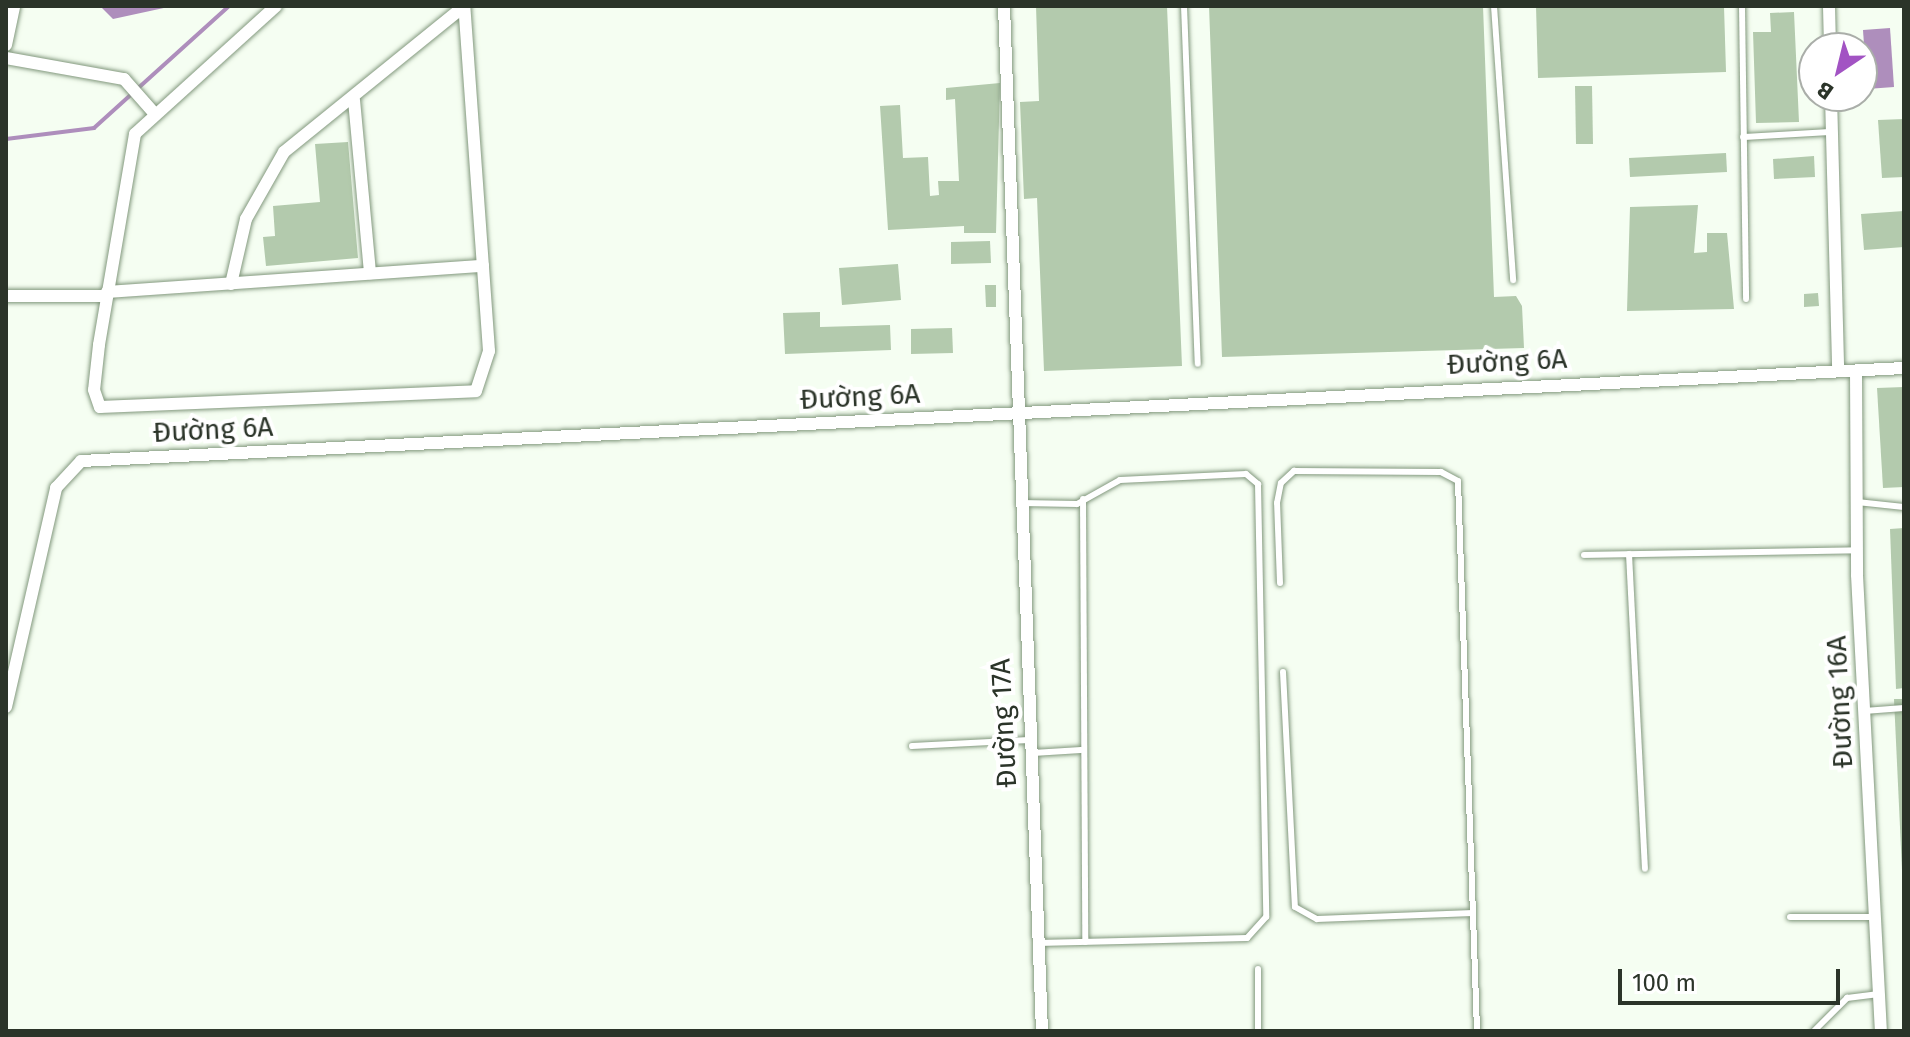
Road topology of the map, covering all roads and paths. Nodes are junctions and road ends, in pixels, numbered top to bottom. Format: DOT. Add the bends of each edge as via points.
graph roads {
  1 [pos="14,6"];
  2 [pos="276,6"];
  3 [pos="464,6"];
  4 [pos="1004,6"];
  5 [pos="1184,6"];
  6 [pos="1494,6"];
  7 [pos="1742,6"];
  8 [pos="1829,6"];
  9 [pos="1830,32"];
  10 [pos="6,45"];
  11 [pos="6,58"];
  12 [pos="354,100"];
  13 [pos="1831,112"];
  14 [pos="155,114"];
  15 [pos="1832,132"];
  16 [pos="1743,137"];
  17 [pos="483,266"];
  18 [pos="370,273"];
  19 [pos="1513,280"];
  20 [pos="231,284"];
  21 [pos="106,294"];
  22 [pos="6,296"];
  23 [pos="1746,299"];
  24 [pos="1198,364"];
  25 [pos="1904,368"];
  26 [pos="1838,371"];
  27 [pos="1856,371"];
  28 [pos="1017,413"];
  29 [pos="1083,499"];
  30 [pos="1857,502"];
  31 [pos="1017,503"];
  32 [pos="1904,507"];
  33 [pos="1857,550"];
  34 [pos="1629,554"];
  35 [pos="1584,555"];
  36 [pos="1280,583"];
  37 [pos="1283,672"];
  38 [pos="6,707"];
  39 [pos="1904,708"];
  40 [pos="1864,711"];
  41 [pos="912,746"];
  42 [pos="1030,747"];
  43 [pos="1081,750"];
  44 [pos="1645,869"];
  45 [pos="1473,913"];
  46 [pos="1790,917"];
  47 [pos="1875,917"];
  48 [pos="1085,942"];
  49 [pos="1037,943"];
  50 [pos="1258,969"];
  51 [pos="1879,994"];
  52 [pos="1042,1031"];
  53 [pos="1258,1031"];
  54 [pos="1477,1031"];
  55 [pos="1814,1031"];
  56 [pos="1881,1031"];
  1 -- 10 [label="street"];
  2 -- 14 [label="street"];
  3 -- 12 [label="street"];
  3 -- 17 [label="street"];
  4 -- 28 [label="street, Đường 17A"];
  5 -- 24 [label="lane"];
  6 -- 19 [label="lane"];
  7 -- 16 [label="lane"];
  8 -- 9 [label="street"];
  11 -- 14 [label="street" via="124,79"];
  12 -- 18 [label="street"];
  12 -- 20 [label="street" via="284,152 246,219"];
  13 -- 15 [label="street"];
  14 -- 21 [label="street" via="135,134 125,165"];
  15 -- 16 [label="lane"];
  15 -- 26 [label="street"];
  16 -- 23 [label="lane"];
  17 -- 18 [label="street"];
  17 -- 21 [label="street" via="489,351 476,391 100,407 94,390"];
  18 -- 20 [label="street"];
  20 -- 21 [label="street"];
  21 -- 22 [label="street"];
  25 -- 27 [label="street, Đường 6A"];
  26 -- 27 [label="street, Đường 6A"];
  26 -- 28 [label="street, Đường 6A"];
  27 -- 30 [label="street, Đường 16A"];
  28 -- 31 [label="street, Đường 17A"];
  28 -- 38 [label="street, Đường 6A" via="81,461 56,488"];
  29 -- 31 [label="lane"];
  29 -- 43 [label="lane"];
  29 -- 48 [label="lane" via="1120,480 1246,474 1258,484 1270,909 1247,938"];
  30 -- 32 [label="lane"];
  30 -- 33 [label="street, Đường 16A"];
  31 -- 42 [label="street, Đường 17A"];
  33 -- 34 [label="lane"];
  33 -- 40 [label="street, Đường 16A"];
  34 -- 35 [label="lane"];
  34 -- 44 [label="lane"];
  36 -- 45 [label="lane" via="1277,503 1281,483 1294,471 1441,472 1458,481"];
  37 -- 45 [label="lane" via="1295,907 1317,919"];
  39 -- 40 [label="lane"];
  40 -- 47 [label="street, Đường 16A"];
  41 -- 42 [label="lane"];
  42 -- 43 [label="lane"];
  42 -- 49 [label="street, Đường 17A"];
  43 -- 48 [label="lane"];
  45 -- 54 [label="lane"];
  46 -- 47 [label="lane"];
  47 -- 51 [label="street, Đường 16A"];
  48 -- 49 [label="lane"];
  49 -- 52 [label="street, Đường 17A"];
  50 -- 53 [label="lane"];
  51 -- 55 [label="lane" via="1847,998"];
  51 -- 56 [label="street, Đường 16A"];
}
